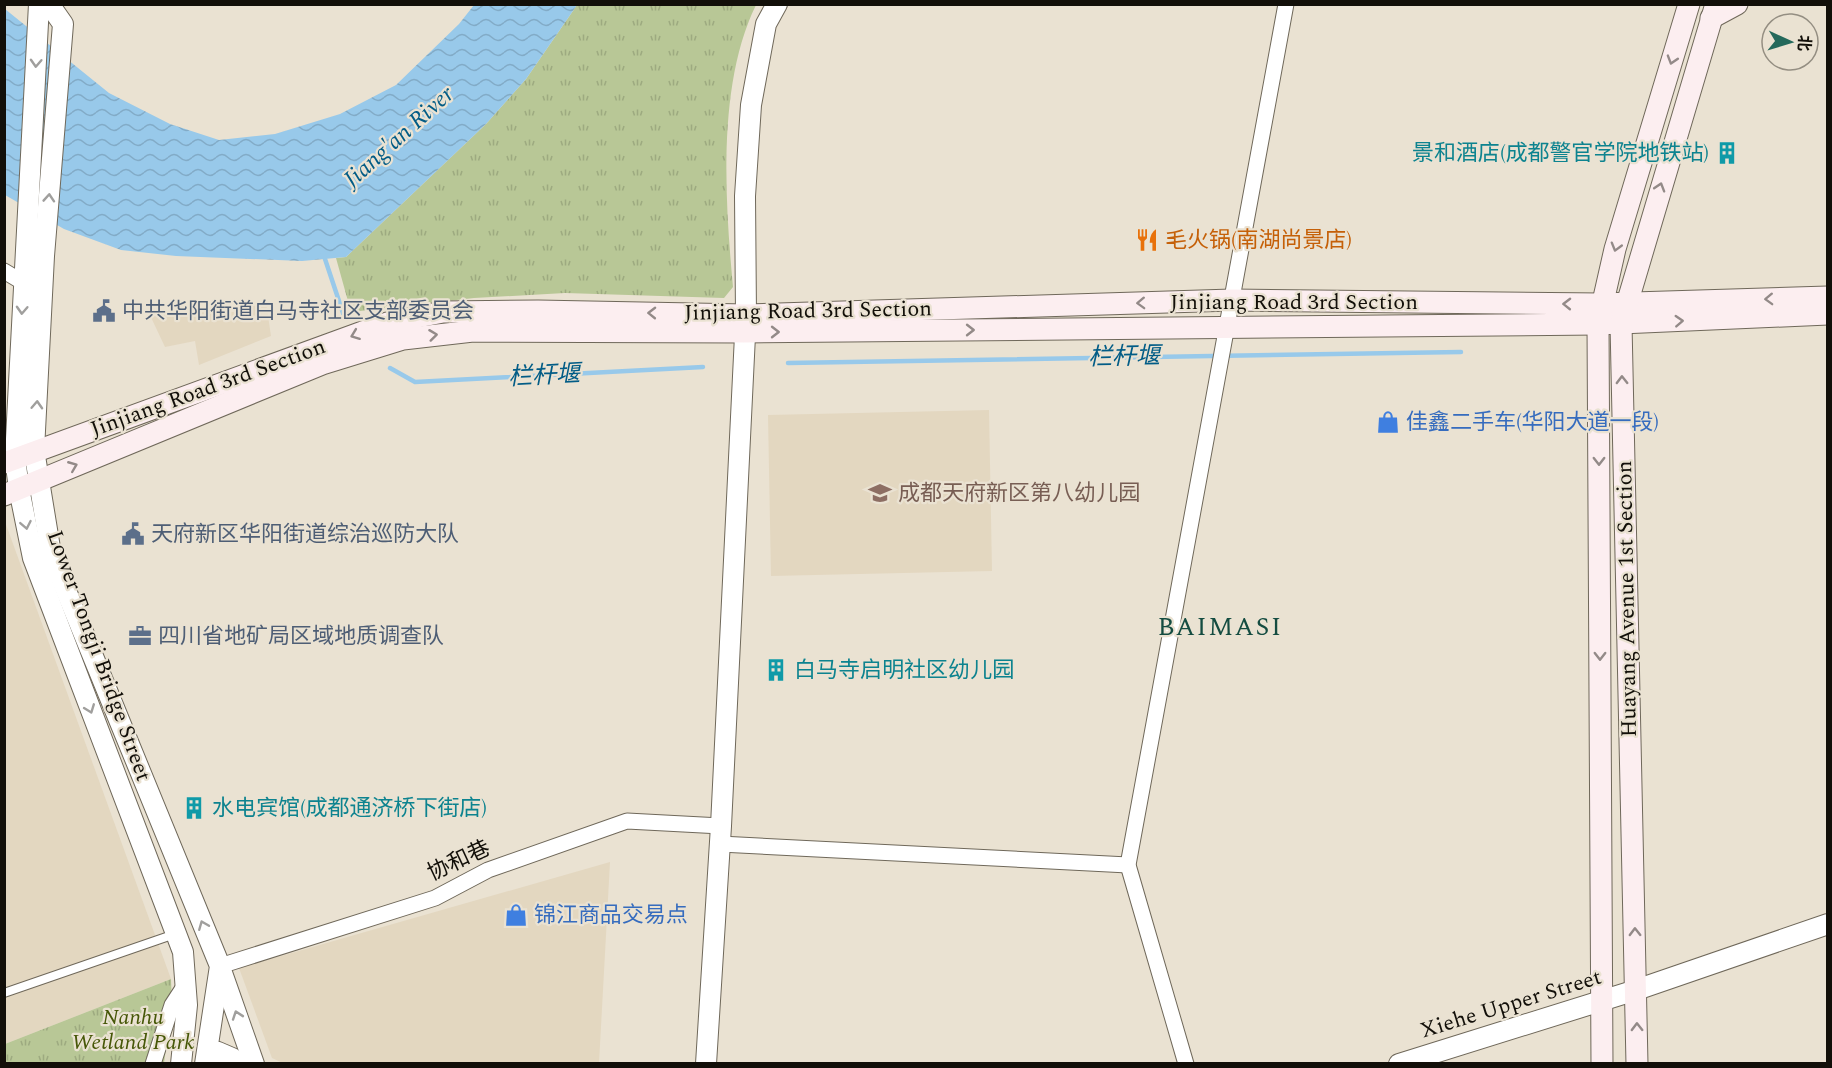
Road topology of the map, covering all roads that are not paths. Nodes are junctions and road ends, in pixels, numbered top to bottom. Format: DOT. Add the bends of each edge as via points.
graph roads {
  1 [pos="39,4"];
  2 [pos="50,4"];
  3 [pos="777,4"];
  4 [pos="1286,4"];
  5 [pos="1689,4"];
  6 [pos="1737,4"];
  7 [pos="1713,11"];
  8 [pos="35,254"];
  9 [pos="4,271"];
  10 [pos="24,283"];
  11 [pos="1827,297"];
  12 [pos="1232,300"];
  13 [pos="1600,314"];
  14 [pos="1623,314"];
  15 [pos="1827,314"];
  16 [pos="745,323"];
  17 [pos="1223,346"];
  18 [pos="18,457"];
  19 [pos="39,480"];
  20 [pos="12,492"];
  21 [pos="721,835"];
  22 [pos="1128,866"];
  23 [pos="1827,924"];
  24 [pos="177,933"];
  25 [pos="220,966"];
  26 [pos="187,982"];
  27 [pos="1636,990"];
  28 [pos="4,993"];
  29 [pos="1602,1001"];
  30 [pos="153,1064"];
  31 [pos="181,1064"];
  32 [pos="206,1064"];
  33 [pos="234,1064"];
  34 [pos="254,1064"];
  35 [pos="706,1064"];
  36 [pos="1186,1064"];
  37 [pos="1400,1064"];
  38 [pos="1602,1064"];
  39 [pos="1637,1064"];
  1 -- 8 [label="street, Lower Tongji Bridge Street, one-way"];
  8 -- 2 [label="street, Lower Tongji Bridge Street, one-way" via="63,24"];
  3 -- 16 [label="street" via="766,24 751,105 745,196"];
  4 -- 12 [label="street"];
  5 -- 13 [label="main road, Huayang Avenue 1st Section, one-way"];
  6 -- 7 [label="main road"];
  14 -- 7 [label="main road, Huayang Avenue 1st Section, one-way"];
  8 -- 10 [label="street, Lower Tongji Bridge Street"];
  18 -- 8 [label="street, Lower Tongji Bridge Street, one-way"];
  9 -- 10 [label="street"];
  10 -- 18 [label="street, Lower Tongji Bridge Street, one-way"];
  11 -- 14 [label="main road, one-way"];
  13 -- 12 [label="main road, Jinjiang Road 3rd Section, one-way"];
  12 -- 16 [label="main road, Jinjiang Road 3rd Section, one-way"];
  12 -- 17 [label="street"];
  13 -- 14 [label="main road, Jinjiang Road 3rd Section"];
  13 -- 17 [label="main road, Jinjiang Road 3rd Section"];
  13 -- 29 [label="main road, Huayang Avenue 1st Section, one-way"];
  14 -- 15 [label="main road, one-way"];
  27 -- 14 [label="main road, Huayang Avenue 1st Section, one-way"];
  16 -- 17 [label="main road, Jinjiang Road 3rd Section, one-way"];
  16 -- 18 [label="main road, Jinjiang Road 3rd Section, one-way" via="538,311 432,314 387,323"];
  19 -- 16 [label="main road, Jinjiang Road 3rd Section, one-way" via="322,364 403,339 473,331"];
  16 -- 21 [label="street"];
  17 -- 22 [label="street"];
  18 -- 19 [label="street, Lower Tongji Bridge Street"];
  18 -- 20 [label="street, Lower Tongji Bridge Street"];
  19 -- 20 [label="main road, Jinjiang Road 3rd Section"];
  25 -- 19 [label="street, Lower Tongji Bridge Street, one-way" via="51,554"];
  20 -- 24 [label="street, Lower Tongji Bridge Street, one-way" via="33,558"];
  21 -- 22 [label="street, 协和巷"];
  21 -- 25 [label="street, 协和巷" via="627,821 488,870 435,898"];
  21 -- 35 [label="street"];
  22 -- 36 [label="street"];
  23 -- 27 [label="street, Xiehe Upper Street"];
  24 -- 26 [label="street, Lower Tongji Bridge Street"];
  24 -- 28 [label="lane"];
  25 -- 32 [label="street"];
  34 -- 25 [label="street, Lower Tongji Bridge Street, one-way"];
  26 -- 30 [label="street" via="172,1005"];
  26 -- 31 [label="street, Lower Tongji Bridge Street"];
  27 -- 29 [label="street, Xiehe Upper Street"];
  39 -- 27 [label="main road, Huayang Avenue 1st Section, one-way"];
  29 -- 37 [label="street, Xiehe Upper Street"];
  29 -- 38 [label="main road, Huayang Avenue 1st Section"];
  32 -- 33 [label="street" via="218,1052 232,1058"];
}
